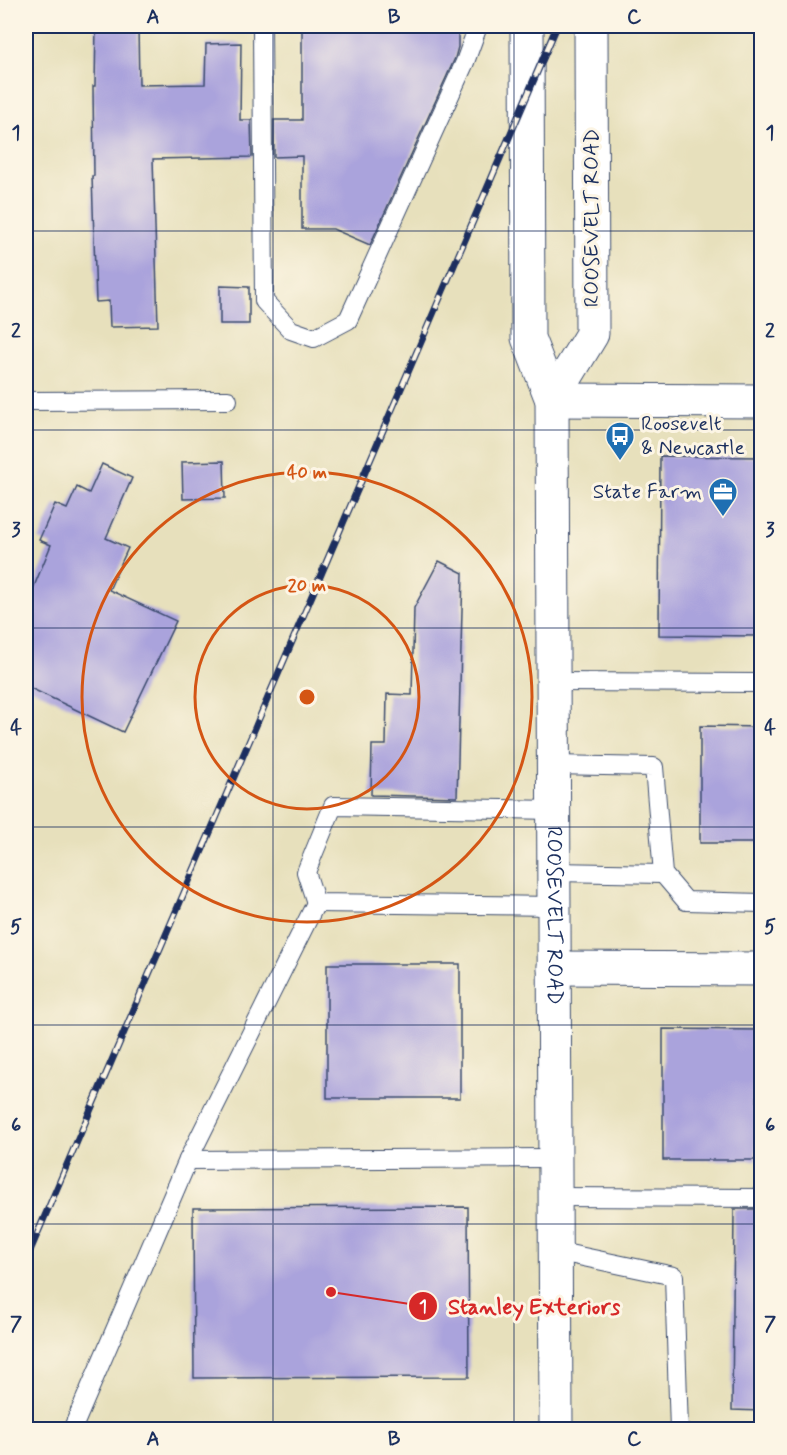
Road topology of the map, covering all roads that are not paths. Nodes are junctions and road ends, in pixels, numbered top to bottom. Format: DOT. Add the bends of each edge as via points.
graph roads {
  1 [pos="262,26"];
  2 [pos="478,26"];
  3 [pos="527,26"];
  4 [pos="591,26"];
  5 [pos="26,400"];
  6 [pos="228,400"];
  7 [pos="552,400"];
  8 [pos="762,401"];
  9 [pos="553,682"];
  10 [pos="762,683"];
  11 [pos="553,765"];
  12 [pos="554,810"];
  13 [pos="554,872"];
  14 [pos="663,874"];
  15 [pos="316,903"];
  16 [pos="762,903"];
  17 [pos="554,906"];
  18 [pos="554,968"];
  19 [pos="762,969"];
  20 [pos="555,1158"];
  21 [pos="188,1160"];
  22 [pos="555,1197"];
  23 [pos="762,1198"];
  24 [pos="555,1251"];
  25 [pos="72,1430"];
  26 [pos="556,1430"];
  27 [pos="679,1430"];
  1 -- 2 [label="lane" via="264,301 291,330 314,338 348,320 465,63"];
  3 -- 7 [label="main road, ROOSEVELT ROAD" via="528,338"];
  4 -- 7 [label="main road, ROOSEVELT ROAD" via="592,334"];
  5 -- 6 [label="lane"];
  7 -- 8 [label="main road"];
  7 -- 9 [label="main road, ROOSEVELT ROAD"];
  9 -- 10 [label="lane"];
  9 -- 11 [label="main road, ROOSEVELT ROAD"];
  11 -- 12 [label="main road, ROOSEVELT ROAD"];
  11 -- 14 [label="lane" via="654,767"];
  12 -- 13 [label="main road, ROOSEVELT ROAD"];
  12 -- 15 [label="lane" via="333,806 306,872"];
  13 -- 14 [label="lane"];
  13 -- 17 [label="main road, ROOSEVELT ROAD"];
  14 -- 16 [label="lane" via="686,900"];
  15 -- 17 [label="lane"];
  15 -- 21 [label="lane"];
  17 -- 18 [label="main road, ROOSEVELT ROAD"];
  18 -- 19 [label="main road"];
  18 -- 20 [label="main road, ROOSEVELT ROAD"];
  20 -- 21 [label="lane"];
  20 -- 22 [label="main road, ROOSEVELT ROAD"];
  21 -- 25 [label="lane"];
  22 -- 23 [label="lane"];
  22 -- 24 [label="main road, ROOSEVELT ROAD"];
  24 -- 26 [label="main road, ROOSEVELT ROAD"];
  24 -- 27 [label="lane" via="674,1276"];
}
